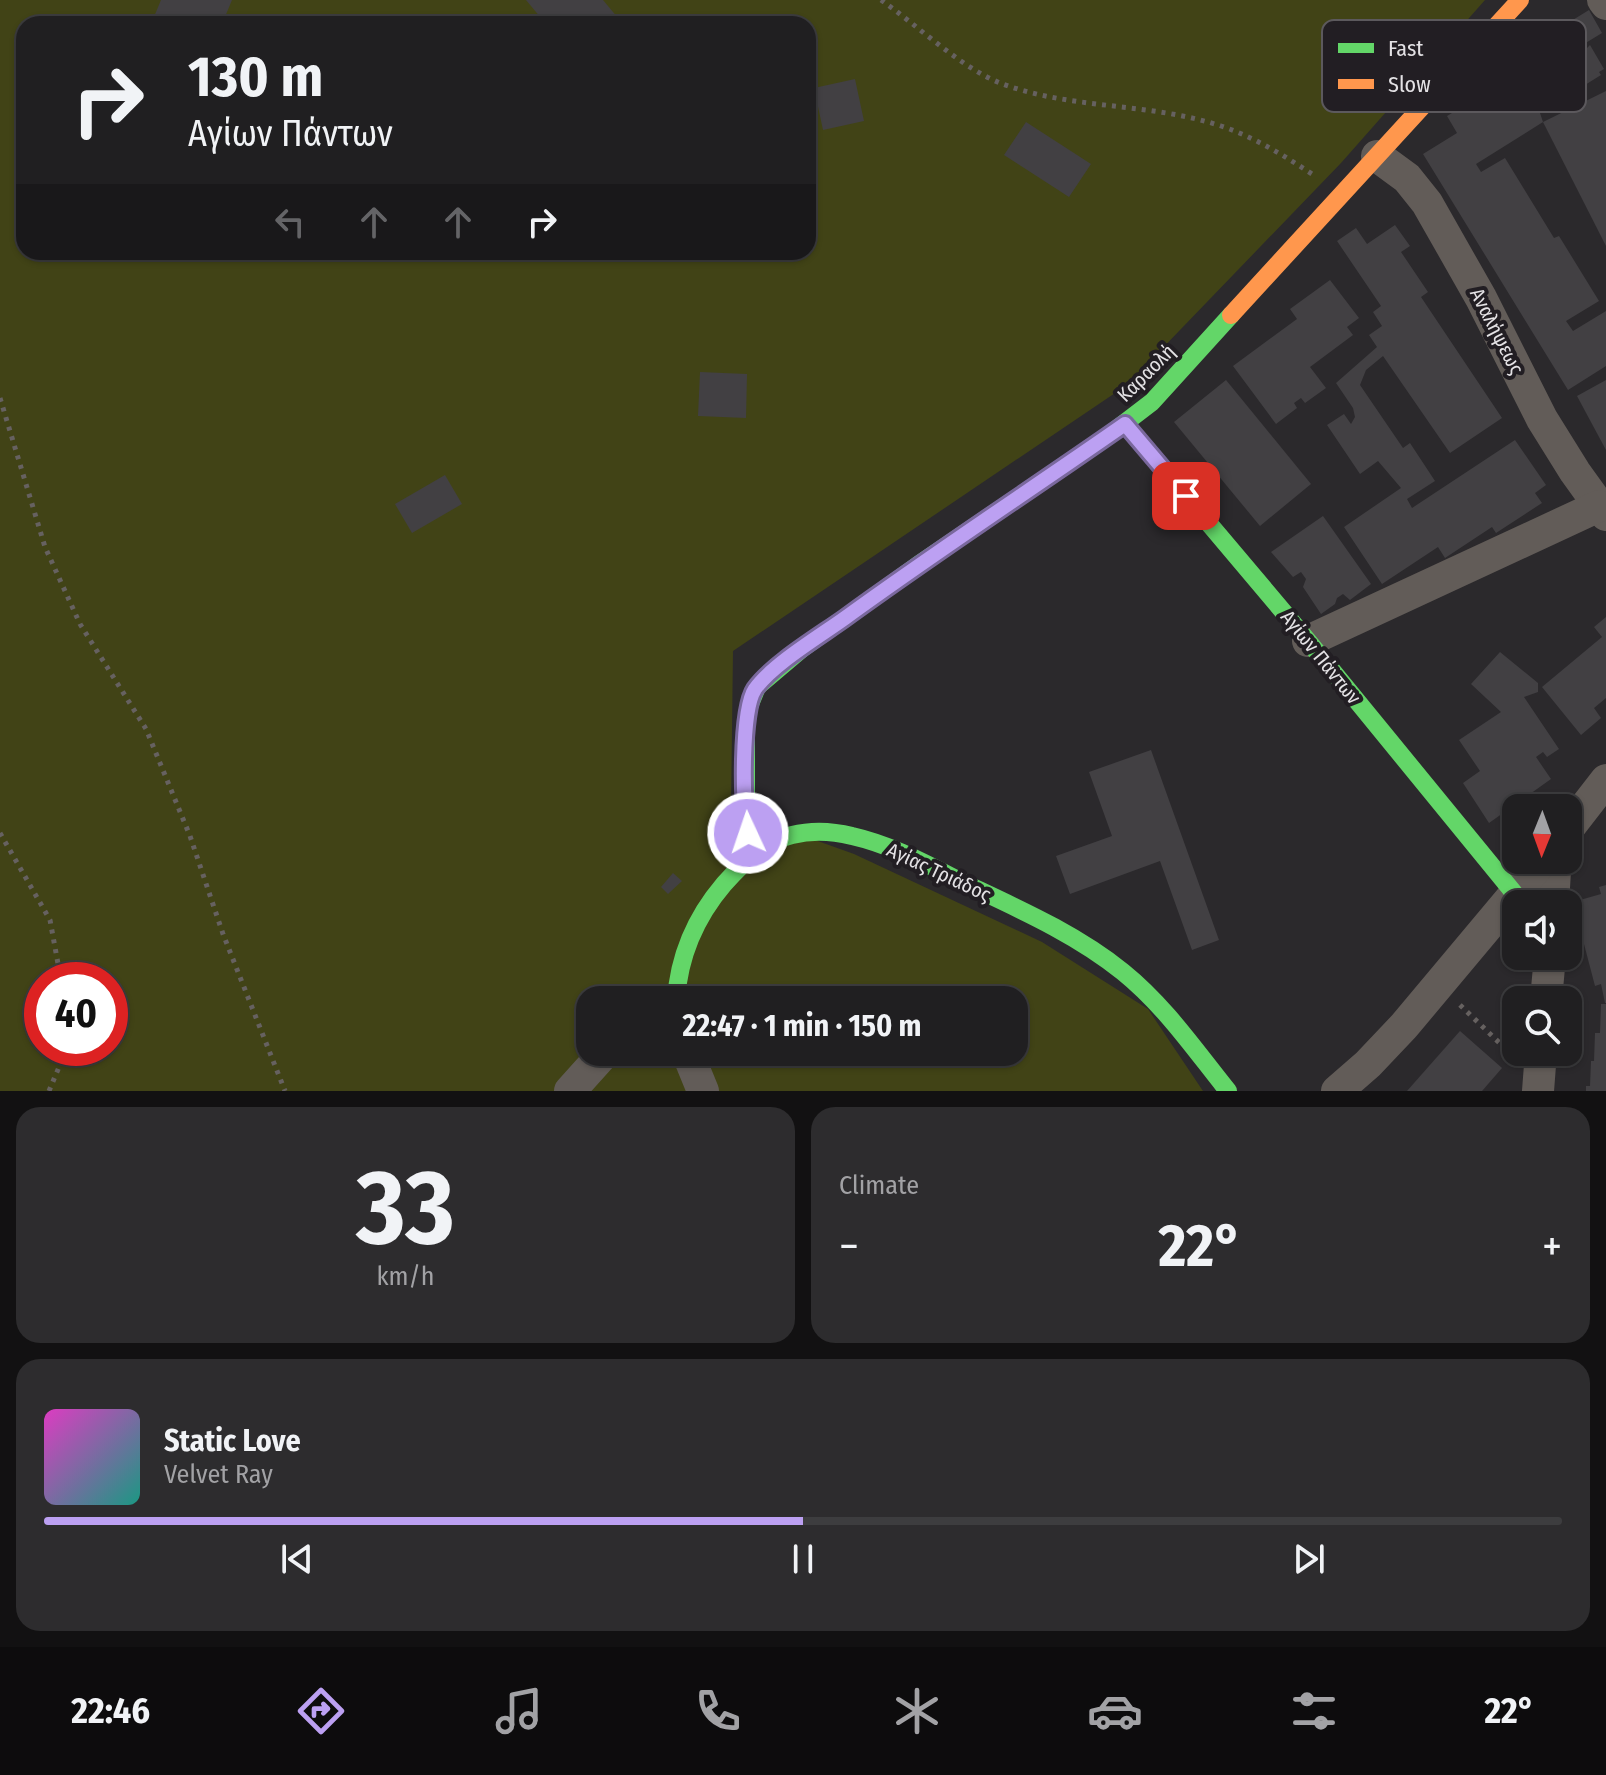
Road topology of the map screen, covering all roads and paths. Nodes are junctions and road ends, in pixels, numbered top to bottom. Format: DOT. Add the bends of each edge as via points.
graph roads {
  1 [pos="881,0"];
  2 [pos="1520,0"];
  3 [pos="1502,20"];
  4 [pos="1417,112"];
  5 [pos="1377,156"];
  6 [pos="1342,195"];
  7 [pos="0,398"];
  8 [pos="1125,424"];
  9 [pos="1602,511"];
  10 [pos="1308,641"];
  11 [pos="1606,780"];
  12 [pos="1582,811"];
  13 [pos="0,833"];
  14 [pos="756,851"];
  15 [pos="1531,874"];
  16 [pos="1512,890"];
  17 [pos="1517,890"];
  18 [pos="1502,908"];
  19 [pos="58,962"];
  20 [pos="677,985"];
  21 [pos="1439,985"];
  22 [pos="59,1066"];
  23 [pos="592,1066"];
  24 [pos="693,1066"];
  25 [pos="1539,1074"];
  26 [pos="49,1091"];
  27 [pos="285,1091"];
  28 [pos="570,1091"];
  29 [pos="703,1091"];
  30 [pos="1228,1091"];
  31 [pos="1337,1091"];
  1 -- 6 [label="path" via="997,81 1061,99 1220,125 1278,152"];
  2 -- 3 [label="street, Καραολή"];
  4 -- 5 [label="street, Καραολή"];
  5 -- 6 [label="street, Καραολή"];
  5 -- 9 [label="street, Αναλήψεως" via="1407,178 1427,203 1542,419"];
  6 -- 8 [label="street, Καραολή" via="1183,369"];
  7 -- 27 [label="path" via="45,547 80,624 146,729"];
  8 -- 10 [label="street, Αγίων Πάντων"];
  8 -- 14 [label="street, Καραολή" via="918,565 757,687 747,715 746,756 746,827"];
  9 -- 10 [label="street"];
  10 -- 16 [label="street, Αγίων Πάντων"];
  11 -- 12 [label="street"];
  13 -- 19 [label="path" via="50,920"];
  14 -- 20 [label="street, Αγίας Τριάδος" via="698,920 685,946"];
  14 -- 30 [label="street, Αγίας Τριάδος" via="788,836 847,835 906,855 993,896 1127,976"];
  15 -- 17 [label="street"];
  18 -- 21 [label="street"];
  21 -- 25 [label="path"];
  21 -- 31 [label="street" via="1383,1049"];
  22 -- 26 [label="path"];
  23 -- 28 [label="street"];
  24 -- 29 [label="street"];
}
